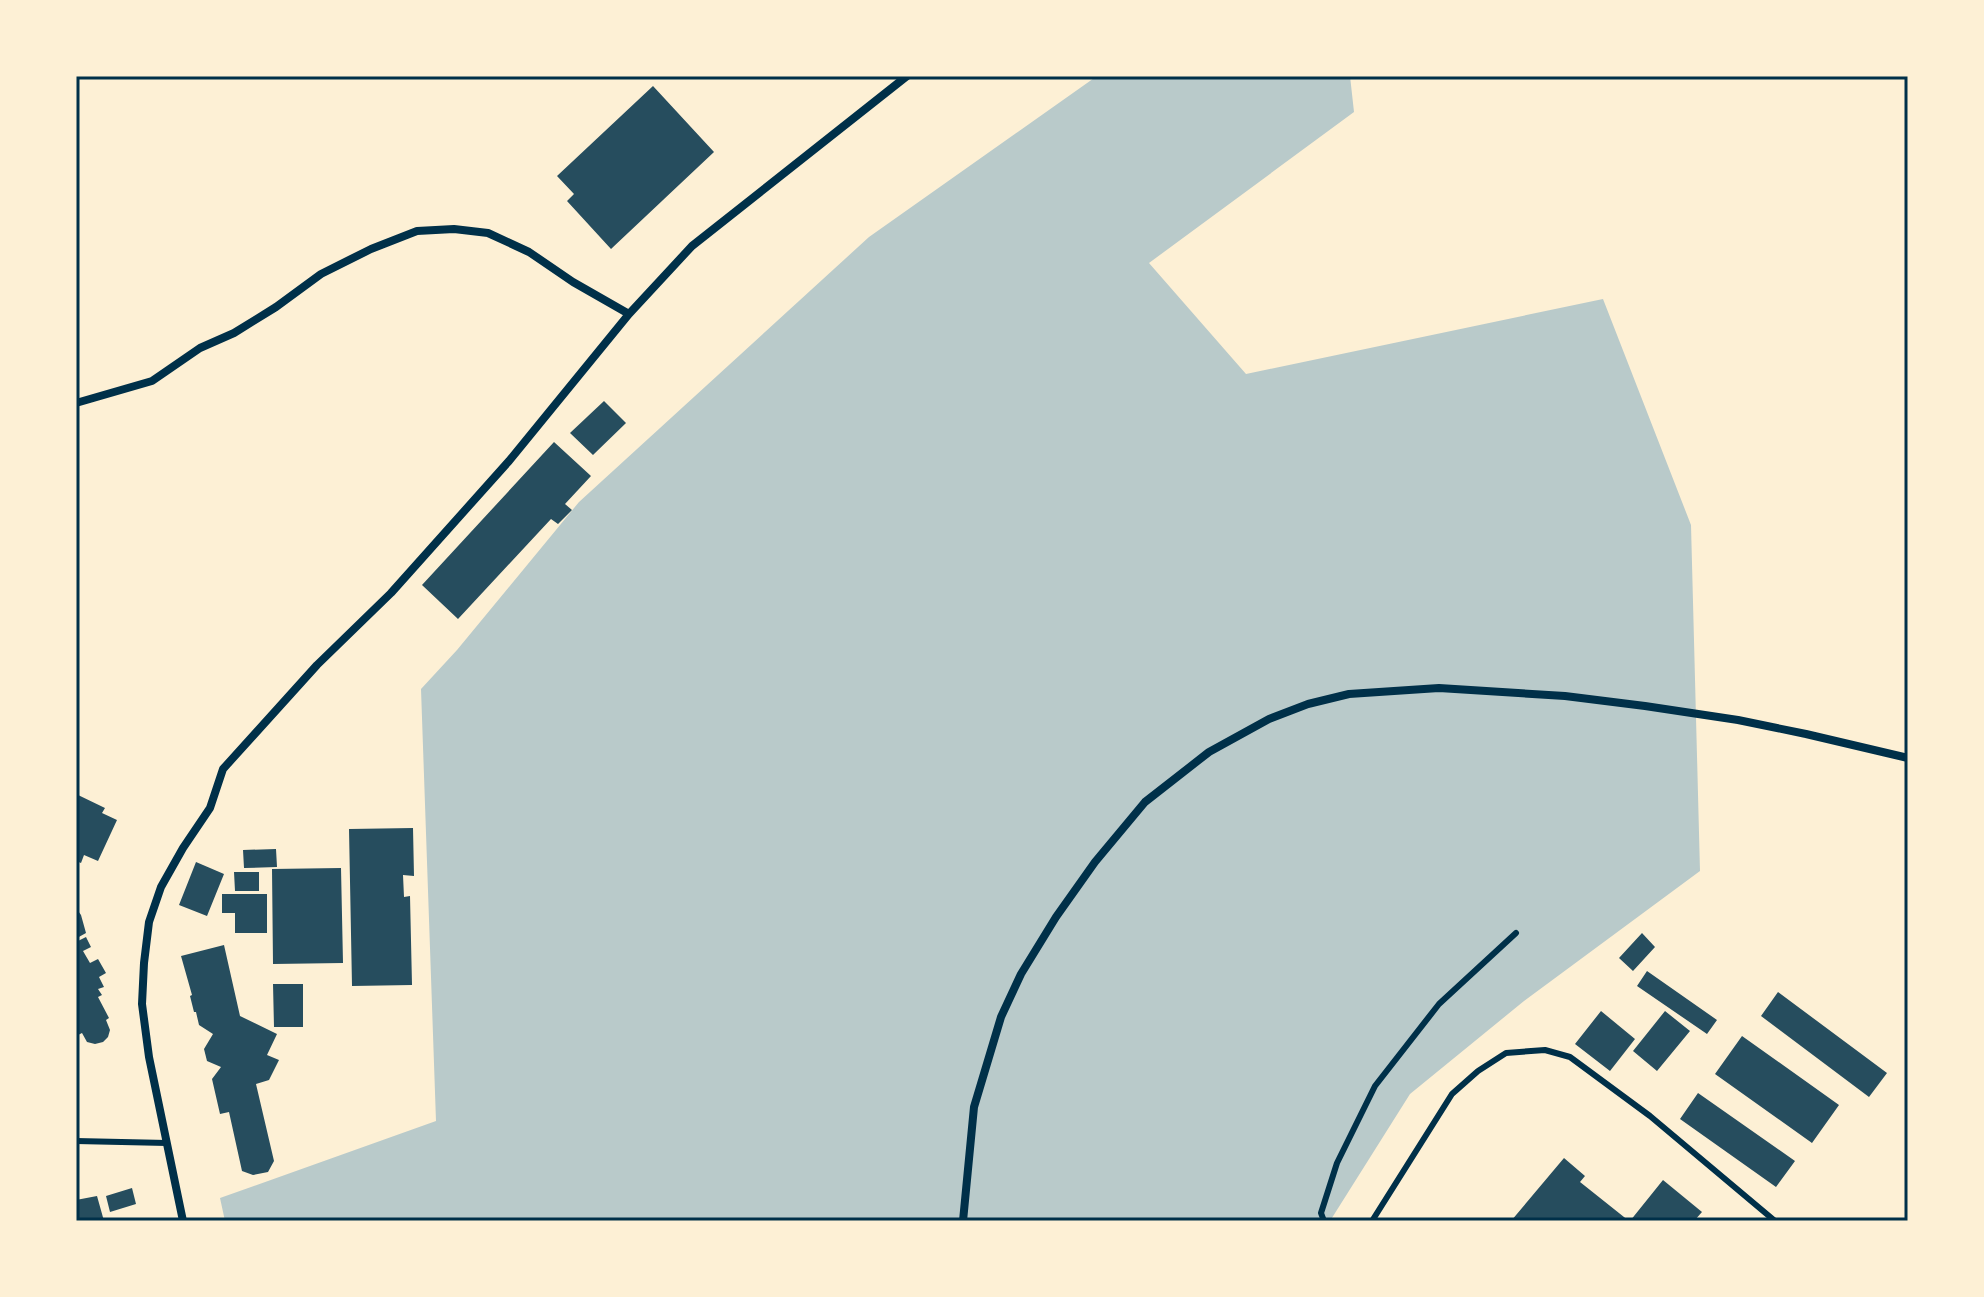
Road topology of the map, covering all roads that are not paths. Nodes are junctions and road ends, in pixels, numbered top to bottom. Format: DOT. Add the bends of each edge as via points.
graph roads {
  1 [pos="907,76"];
  2 [pos="629,314"];
  3 [pos="76,403"];
  4 [pos="1908,758"];
  5 [pos="1516,933"];
  6 [pos="76,1141"];
  7 [pos="167,1143"];
  8 [pos="183,1221"];
  9 [pos="963,1221"];
  10 [pos="1324,1221"];
  11 [pos="1372,1221"];
  12 [pos="1775,1221"];
  1 -- 2 [label="street" via="692,246"];
  2 -- 3 [label="street" via="488,233 417,231 321,274 152,381"];
  2 -- 7 [label="street" via="431,549 223,769 210,808 161,887 149,922 142,1004"];
  4 -- 9 [label="street" via="1738,720 1645,706 1439,688 1349,694 1269,719 1209,752 1145,802 1095,862 1021,974 1001,1017 974,1107"];
  5 -- 10 [label="lane" via="1439,1004 1375,1086 1337,1163 1321,1213"];
  6 -- 7 [label="lane"];
  7 -- 8 [label="street"];
  11 -- 12 [label="lane" via="1452,1094 1506,1053 1545,1050 1570,1057 1650,1116"];
}
